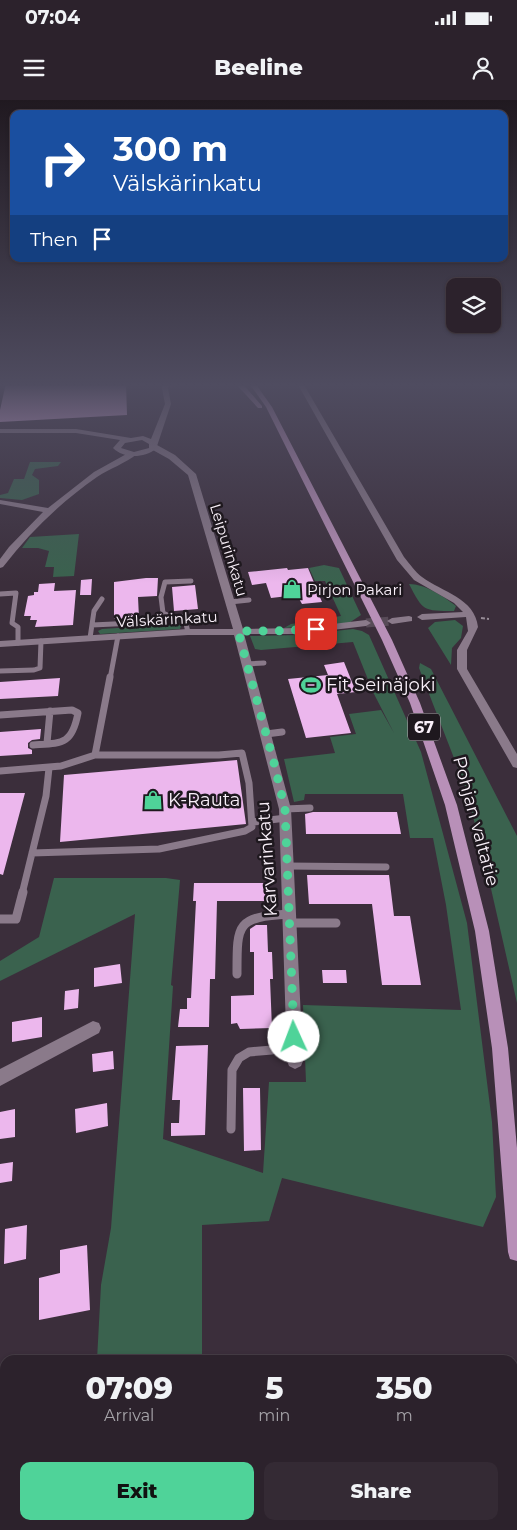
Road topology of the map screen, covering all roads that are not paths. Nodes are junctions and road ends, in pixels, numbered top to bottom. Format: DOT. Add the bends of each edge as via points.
graph roads {
  1 [pos="117,450"];
  2 [pos="122,450"];
  3 [pos="147,450"];
  4 [pos="161,450"];
  5 [pos="291,450"];
  6 [pos="338,450"];
  7 [pos="142,453"];
  8 [pos="133,454"];
  9 [pos="172,457"];
  10 [pos="112,463"];
  11 [pos="0,502"];
  12 [pos="49,511"];
  13 [pos="3,556"];
  14 [pos="0,565"];
  15 [pos="191,581"];
  16 [pos="0,594"];
  17 [pos="102,599"];
  18 [pos="249,600"];
  19 [pos="230,602"];
  20 [pos="469,614"];
  21 [pos="197,616"];
  22 [pos="169,617"];
  23 [pos="422,617"];
  24 [pos="410,619"];
  25 [pos="392,620"];
  26 [pos="135,622"];
  27 [pos="366,623"];
  28 [pos="92,625"];
  29 [pos="238,631"];
  30 [pos="188,632"];
  31 [pos="118,636"];
  32 [pos="90,638"];
  33 [pos="41,642"];
  34 [pos="18,643"];
  35 [pos="1,646"];
  36 [pos="264,662"];
  37 [pos="246,664"];
  38 [pos="0,671"];
  39 [pos="50,711"];
  40 [pos="0,714"];
  41 [pos="282,732"];
  42 [pos="266,734"];
  43 [pos="47,743"];
  44 [pos="33,745"];
  45 [pos="95,755"];
  46 [pos="517,764"];
  47 [pos="49,768"];
  48 [pos="0,771"];
  49 [pos="310,808"];
  50 [pos="285,814"];
  51 [pos="254,822"];
  52 [pos="32,853"];
  53 [pos="288,866"];
  54 [pos="386,867"];
  55 [pos="290,918"];
  56 [pos="0,919"];
  57 [pos="336,923"];
  58 [pos="237,974"];
  59 [pos="93,1028"];
  60 [pos="294,1037"];
  61 [pos="295,1061"];
  62 [pos="0,1078"];
  63 [pos="231,1129"];
  64 [pos="517,1252"];
  1 -- 10 [label="street"];
  2 -- 8 [label="street"];
  3 -- 7 [label="street"];
  4 -- 9 [label="street, Leipurinkatu"];
  5 -- 64 [label="main road, Pohjan valtatie / 67" via="391,649 415,703 451,805 482,931 497,1028"];
  6 -- 20 [label="street" via="400,558 417,578 452,596"];
  7 -- 8 [label="street"];
  7 -- 9 [label="street"];
  8 -- 10 [label="street"];
  9 -- 19 [label="street, Leipurinkatu" via="192,474"];
  10 -- 12 [label="street"];
  11 -- 12 [label="street"];
  12 -- 13 [label="street"];
  13 -- 14 [label="street"];
  15 -- 22 [label="lane" via="165,582 161,603"];
  16 -- 34 [label="lane" via="16,593 12,623 18,627"];
  17 -- 28 [label="lane" via="94,612"];
  18 -- 19 [label="lane"];
  19 -- 29 [label="street, Leipurinkatu"];
  20 -- 23 [label="street"];
  20 -- 46 [label="street" via="473,624 472,635 462,648 462,669"];
  21 -- 22 [label="lane"];
  22 -- 30 [label="lane" via="186,624"];
  24 -- 25 [label="street"];
  26 -- 28 [label="lane"];
  27 -- 29 [label="street, Välskärinkatu" via="299,631"];
  28 -- 32 [label="lane"];
  29 -- 30 [label="street, Välskärinkatu"];
  29 -- 37 [label="street, Karvarinkatu"];
  30 -- 31 [label="street, Välskärinkatu"];
  31 -- 32 [label="street, Välskärinkatu"];
  31 -- 45 [label="lane"];
  32 -- 33 [label="street, Välskärinkatu"];
  33 -- 34 [label="street, Välskärinkatu"];
  33 -- 38 [label="lane" via="40,668"];
  34 -- 35 [label="street, Välskärinkatu"];
  36 -- 37 [label="lane"];
  37 -- 42 [label="street, Karvarinkatu"];
  39 -- 40 [label="lane"];
  39 -- 43 [label="lane"];
  39 -- 43 [label="lane" via="72,710 78,713 71,738"];
  41 -- 42 [label="lane"];
  42 -- 50 [label="street, Karvarinkatu"];
  43 -- 44 [label="lane"];
  45 -- 47 [label="lane" via="81,762"];
  45 -- 51 [label="lane" via="242,753"];
  47 -- 48 [label="lane"];
  47 -- 52 [label="lane" via="46,796"];
  49 -- 50 [label="lane"];
  50 -- 51 [label="lane"];
  50 -- 53 [label="street, Karvarinkatu"];
  51 -- 52 [label="lane" via="245,830 159,849"];
  52 -- 56 [label="lane" via="16,919"];
  53 -- 54 [label="lane"];
  53 -- 55 [label="street, Karvarinkatu"];
  55 -- 57 [label="lane"];
  55 -- 58 [label="lane" via="262,915 246,921 237,934"];
  55 -- 60 [label="street, Karvarinkatu"];
  59 -- 62 [label="street"];
  60 -- 61 [label="street, Karvarinkatu"];
  60 -- 63 [label="lane" via="272,1050 249,1052 238,1058 232,1070"];
}
